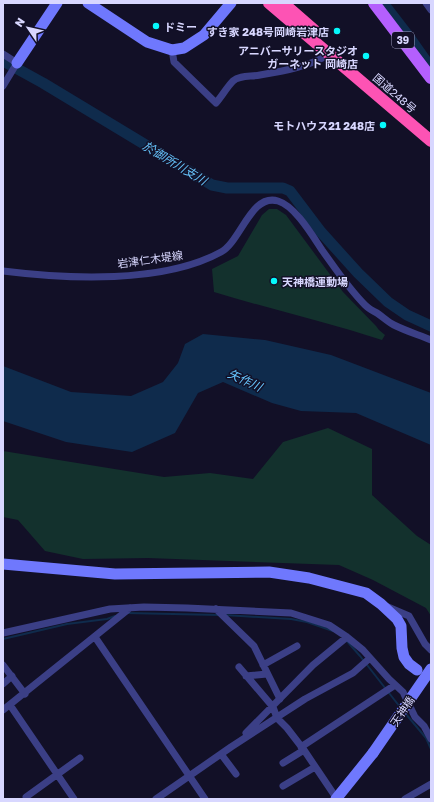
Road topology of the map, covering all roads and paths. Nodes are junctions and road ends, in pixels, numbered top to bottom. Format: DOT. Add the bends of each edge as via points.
graph roads {
  1 [pos="57,3"];
  2 [pos="88,3"];
  3 [pos="231,3"];
  4 [pos="269,3"];
  5 [pos="283,3"];
  6 [pos="374,3"];
  7 [pos="426,3"];
  8 [pos="431,10"];
  9 [pos="172,50"];
  10 [pos="3,54"];
  11 [pos="330,54"];
  12 [pos="18,63"];
  13 [pos="431,78"];
  14 [pos="3,86"];
  15 [pos="431,132"];
  16 [pos="431,141"];
  17 [pos="3,271"];
  18 [pos="431,340"];
  19 [pos="3,564"];
  20 [pos="381,604"];
  21 [pos="130,608"];
  22 [pos="216,609"];
  23 [pos="3,633"];
  24 [pos="95,637"];
  25 [pos="347,637"];
  26 [pos="297,646"];
  27 [pos="431,650"];
  28 [pos="370,658"];
  29 [pos="3,665"];
  30 [pos="263,665"];
  31 [pos="239,667"];
  32 [pos="417,670"];
  33 [pos="267,674"];
  34 [pos="12,676"];
  35 [pos="246,676"];
  36 [pos="431,676"];
  37 [pos="3,684"];
  38 [pos="395,685"];
  39 [pos="25,694"];
  40 [pos="280,699"];
  41 [pos="10,705"];
  42 [pos="273,707"];
  43 [pos="3,710"];
  44 [pos="277,718"];
  45 [pos="431,739"];
  46 [pos="231,747"];
  47 [pos="303,749"];
  48 [pos="221,754"];
  49 [pos="80,758"];
  50 [pos="283,763"];
  51 [pos="315,767"];
  52 [pos="236,774"];
  53 [pos="58,775"];
  54 [pos="190,775"];
  55 [pos="431,784"];
  56 [pos="283,786"];
  57 [pos="27,799"];
  58 [pos="74,799"];
  59 [pos="156,799"];
  60 [pos="205,799"];
  61 [pos="337,799"];
  62 [pos="405,799"];
  1 -- 12 [label="street"];
  2 -- 9 [label="street" via="147,42"];
  3 -- 9 [label="street" via="204,35 184,48"];
  4 -- 11 [label="highway, 国道248号"];
  5 -- 15 [label="highway, 国道248号"];
  6 -- 13 [label="main road, 39"];
  7 -- 8 [label="street"];
  9 -- 11 [label="street" via="174,62 216,103 234,81 301,67"];
  10 -- 12 [label="street"];
  11 -- 16 [label="highway, 国道248号"];
  12 -- 14 [label="street"];
  17 -- 18 [label="street, 岩津仁木堤線" via="42,276 85,277 183,267 222,251 257,205 268,200 278,201 297,215 365,306 394,325"];
  19 -- 20 [label="street" via="115,574 269,572 309,578 353,589 366,593"];
  20 -- 27 [label="street" via="409,616"];
  20 -- 32 [label="street" via="401,626 404,657 408,664"];
  21 -- 22 [label="street"];
  21 -- 23 [label="street" via="110,609"];
  21 -- 24 [label="street"];
  22 -- 25 [label="street" via="291,613 319,621"];
  22 -- 30 [label="street" via="254,646"];
  24 -- 39 [label="street"];
  24 -- 54 [label="street"];
  25 -- 28 [label="street"];
  25 -- 40 [label="street" via="313,665"];
  26 -- 30 [label="street"];
  28 -- 38 [label="street"];
  28 -- 44 [label="street" via="353,673 305,699"];
  29 -- 34 [label="street"];
  30 -- 33 [label="street"];
  31 -- 35 [label="street"];
  33 -- 35 [label="street"];
  33 -- 40 [label="street"];
  34 -- 37 [label="street"];
  34 -- 39 [label="street"];
  35 -- 42 [label="street"];
  36 -- 61 [label="street, 天神橋, bridge"];
  38 -- 45 [label="street" via="404,692 415,717"];
  38 -- 47 [label="street"];
  39 -- 41 [label="street"];
  40 -- 42 [label="street"];
  41 -- 43 [label="street"];
  41 -- 53 [label="street"];
  42 -- 44 [label="street"];
  42 -- 46 [label="street"];
  44 -- 46 [label="street"];
  44 -- 47 [label="street"];
  46 -- 48 [label="street"];
  47 -- 50 [label="street"];
  47 -- 51 [label="street"];
  48 -- 52 [label="street"];
  48 -- 54 [label="street"];
  49 -- 53 [label="street"];
  51 -- 56 [label="street"];
  51 -- 61 [label="street"];
  53 -- 57 [label="street" via="26,797"];
  53 -- 58 [label="street"];
  54 -- 59 [label="street"];
  54 -- 60 [label="street"];
  55 -- 62 [label="street"];
}
